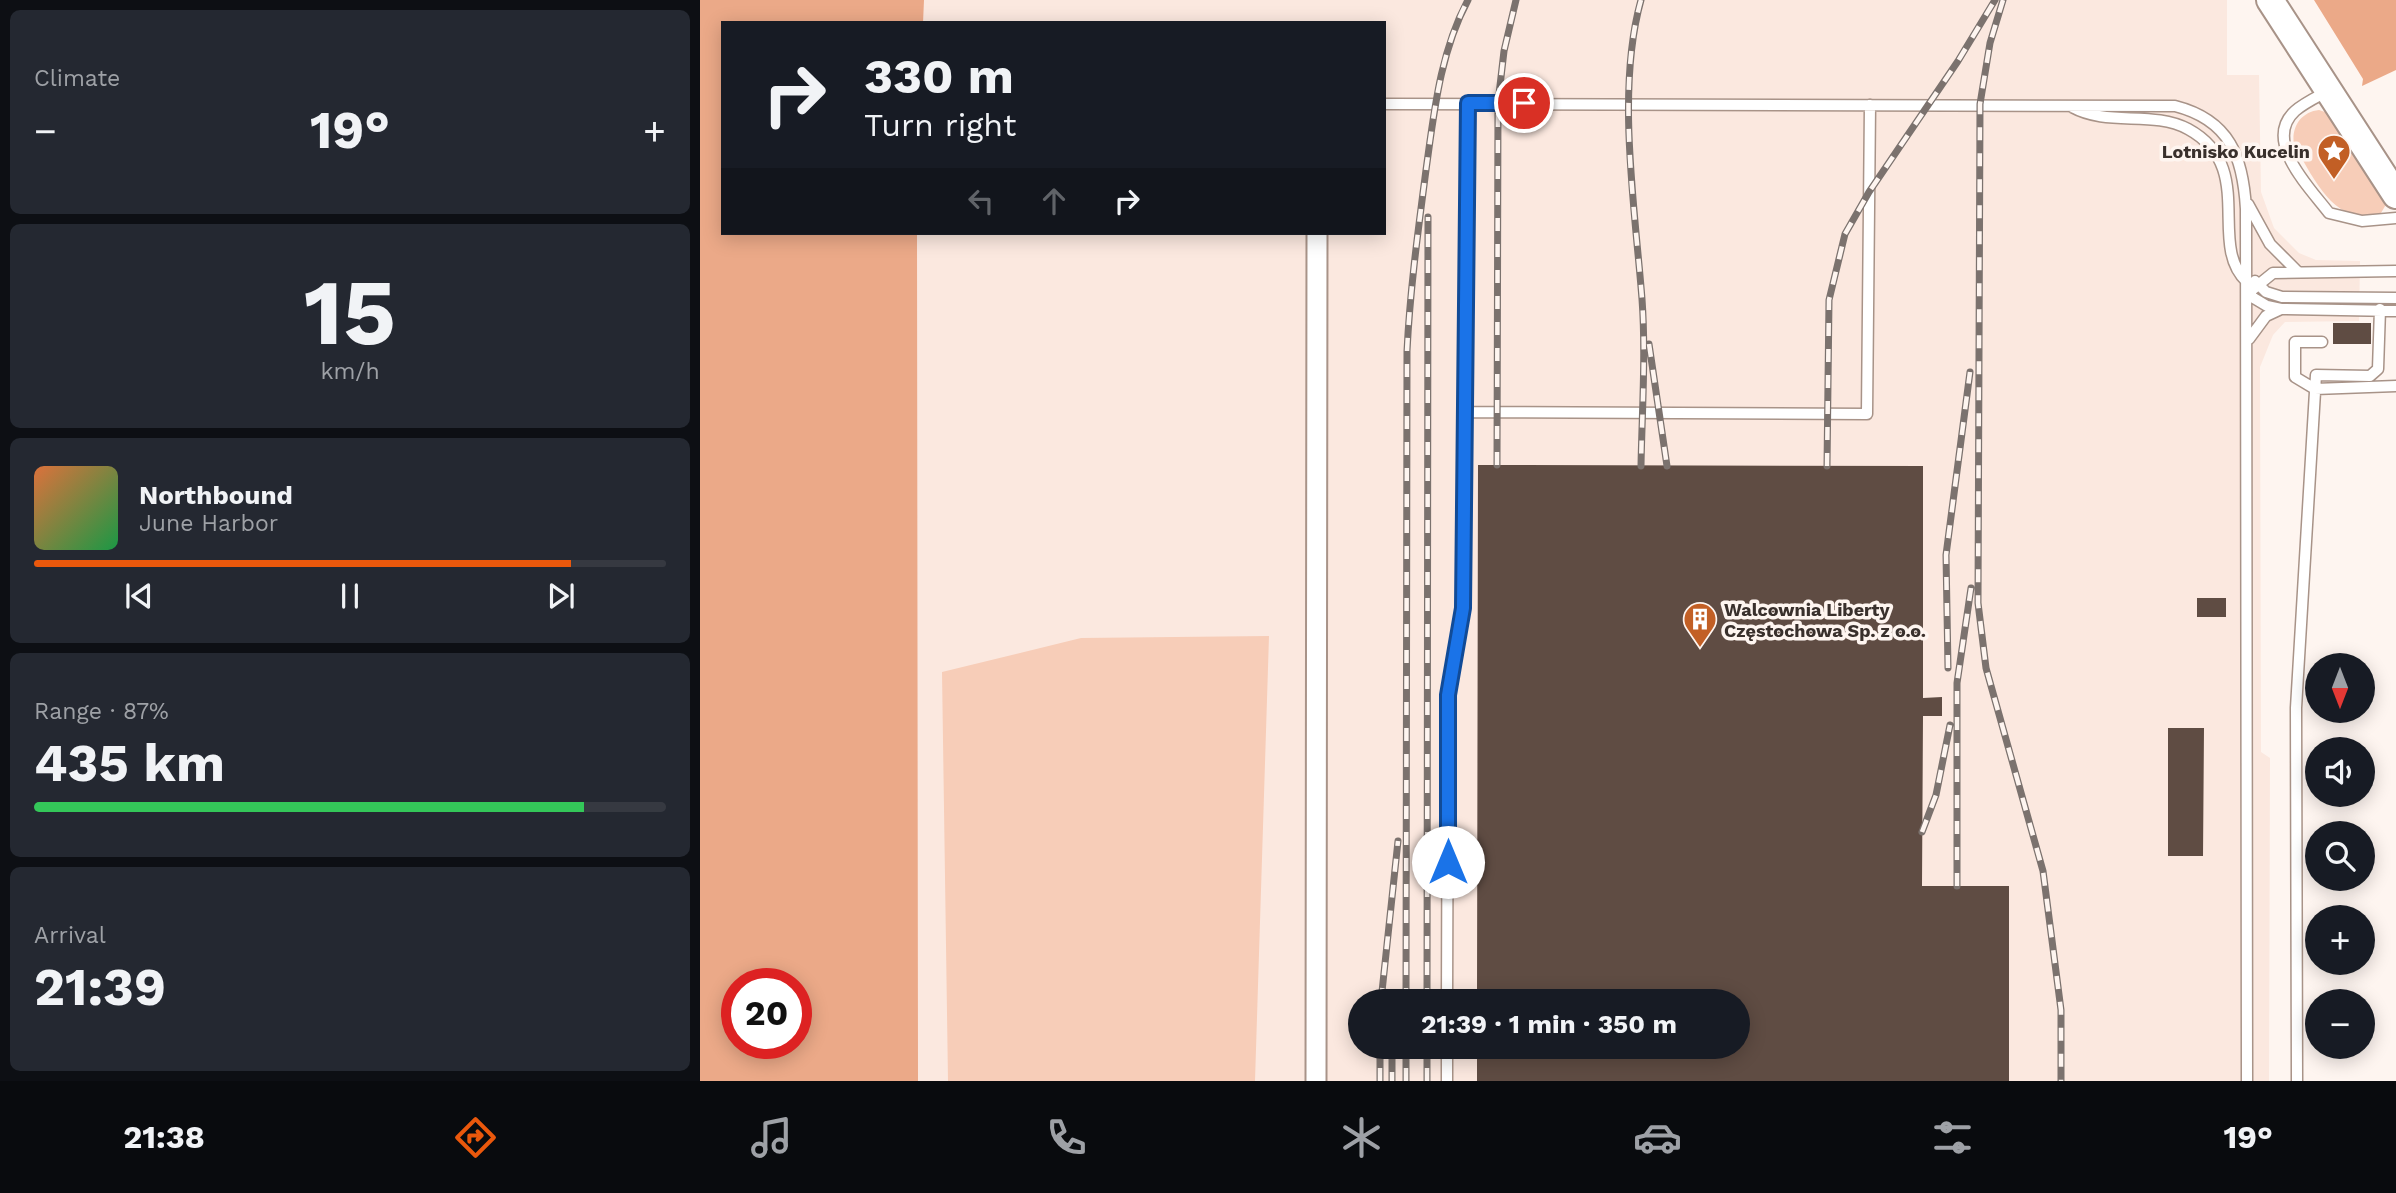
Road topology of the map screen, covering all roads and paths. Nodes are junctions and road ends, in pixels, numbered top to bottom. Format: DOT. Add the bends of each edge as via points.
graph roads {
  1 [pos="2270,0"];
  2 [pos="2328,91"];
  3 [pos="1468,103"];
  4 [pos="1386,104"];
  5 [pos="1870,105"];
  6 [pos="2069,105"];
  7 [pos="2396,195"];
  8 [pos="2245,196"];
  9 [pos="2396,218"];
  10 [pos="1317,235"];
  11 [pos="2297,271"];
  12 [pos="2396,271"];
  13 [pos="2250,280"];
  14 [pos="2247,294"];
  15 [pos="2282,297"];
  16 [pos="2396,298"];
  17 [pos="2260,303"];
  18 [pos="2281,309"];
  19 [pos="2380,309"];
  20 [pos="2396,311"];
  21 [pos="2247,312"];
  22 [pos="2322,342"];
  23 [pos="2247,344"];
  24 [pos="2396,386"];
  25 [pos="2315,388"];
  26 [pos="1464,412"];
  27 [pos="1447,989"];
  28 [pos="1447,1059"];
  29 [pos="1316,1081"];
  30 [pos="1447,1081"];
  31 [pos="2247,1081"];
  32 [pos="2297,1081"];
  1 -- 2 [label="street"];
  2 -- 7 [label="street"];
  2 -- 9 [label="lane" via="2295,111 2283,129 2284,145 2329,213 2362,221"];
  3 -- 4 [label="lane"];
  3 -- 5 [label="lane"];
  3 -- 26 [label="lane"];
  5 -- 6 [label="lane"];
  5 -- 26 [label="lane" via="1867,414"];
  6 -- 8 [label="lane" via="2175,106 2196,111 2236,150"];
  6 -- 13 [label="lane" via="2100,117 2171,122 2207,143 2226,178 2231,257 2236,272"];
  8 -- 11 [label="lane" via="2270,243"];
  8 -- 13 [label="lane"];
  10 -- 29 [label="street"];
  11 -- 12 [label="lane"];
  11 -- 13 [label="lane"];
  13 -- 14 [label="lane"];
  13 -- 15 [label="lane"];
  14 -- 17 [label="lane"];
  14 -- 21 [label="lane"];
  15 -- 16 [label="lane"];
  15 -- 17 [label="lane"];
  17 -- 18 [label="lane"];
  17 -- 21 [label="lane"];
  18 -- 19 [label="lane"];
  18 -- 23 [label="lane" via="2266,316"];
  19 -- 20 [label="lane"];
  19 -- 25 [label="lane" via="2378,369 2370,376 2316,375"];
  21 -- 23 [label="lane"];
  22 -- 25 [label="lane" via="2295,342 2295,377"];
  23 -- 31 [label="lane"];
  24 -- 25 [label="lane"];
  25 -- 32 [label="lane" via="2296,708"];
  26 -- 27 [label="lane" via="1463,608 1448,695"];
  28 -- 30 [label="lane"];
}
